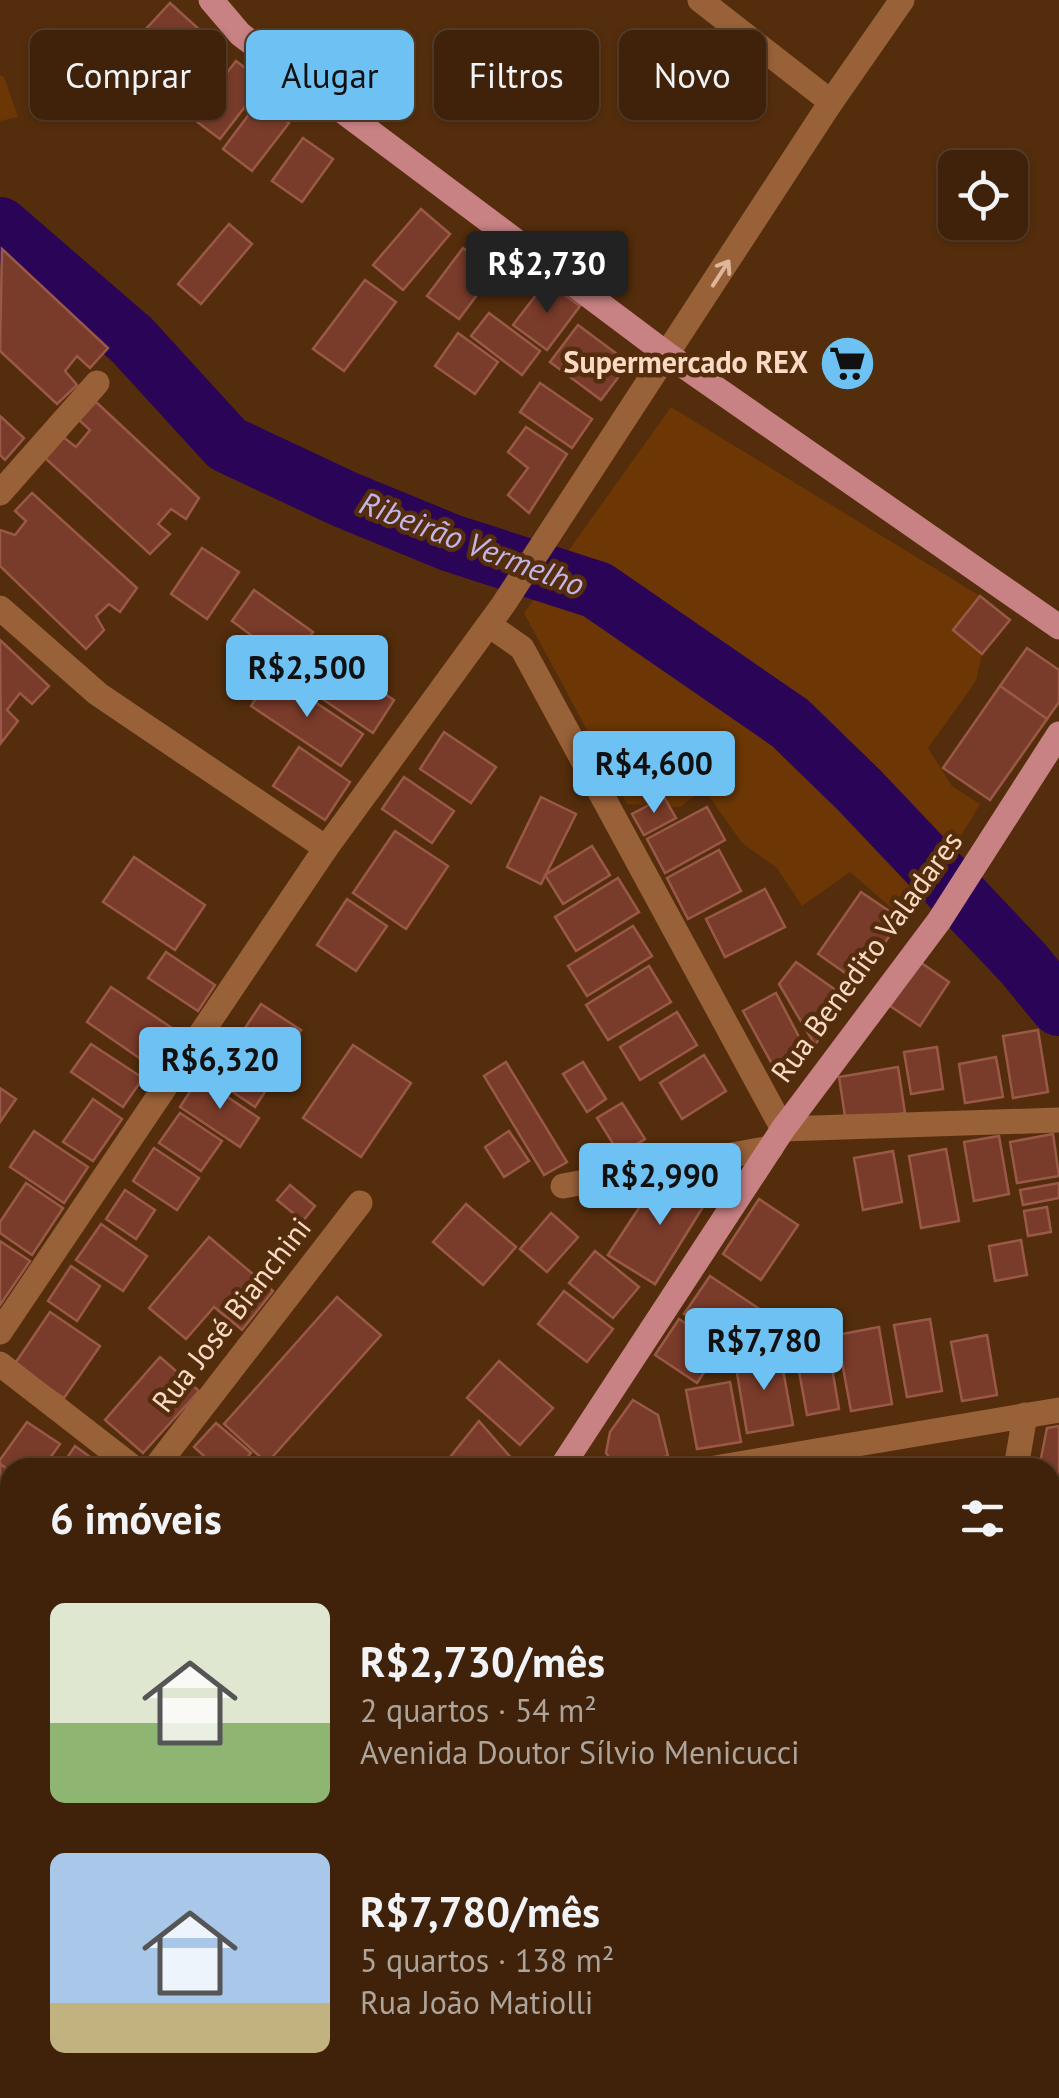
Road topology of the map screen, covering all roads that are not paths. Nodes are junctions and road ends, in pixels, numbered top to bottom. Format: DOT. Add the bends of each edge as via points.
graph roads {
  1 [pos="210,0"];
  2 [pos="700,0"];
  3 [pos="902,0"];
  4 [pos="831,102"];
  5 [pos="668,355"];
  6 [pos="97,383"];
  7 [pos="0,493"];
  8 [pos="0,608"];
  9 [pos="496,615"];
  10 [pos="1059,627"];
  11 [pos="1059,734"];
  12 [pos="326,848"];
  13 [pos="1059,1120"];
  14 [pos="777,1138"];
  15 [pos="563,1186"];
  16 [pos="360,1203"];
  17 [pos="0,1332"];
  18 [pos="0,1364"];
  19 [pos="1059,1410"];
  20 [pos="1025,1415"];
  21 [pos="121,1458"];
  22 [pos="163,1458"];
  23 [pos="572,1458"];
  24 [pos="773,1458"];
  25 [pos="1018,1458"];
  1 -- 5 [label="main road" via="240,34"];
  2 -- 4 [label="street"];
  3 -- 4 [label="street"];
  5 -- 4 [label="street, one-way"];
  5 -- 9 [label="street"];
  5 -- 10 [label="main road"];
  6 -- 7 [label="street"];
  8 -- 12 [label="street" via="98,694"];
  9 -- 12 [label="street"];
  9 -- 14 [label="street" via="522,648"];
  11 -- 14 [label="main road, Rua Benedito Valadares" via="939,921"];
  12 -- 17 [label="street"];
  13 -- 14 [label="street"];
  14 -- 15 [label="street"];
  14 -- 23 [label="main road, Rua Benedito Valadares"];
  16 -- 22 [label="street, Rua José Bianchini"];
  18 -- 21 [label="street"];
  19 -- 20 [label="street"];
  20 -- 24 [label="street"];
  20 -- 25 [label="street"];
}
